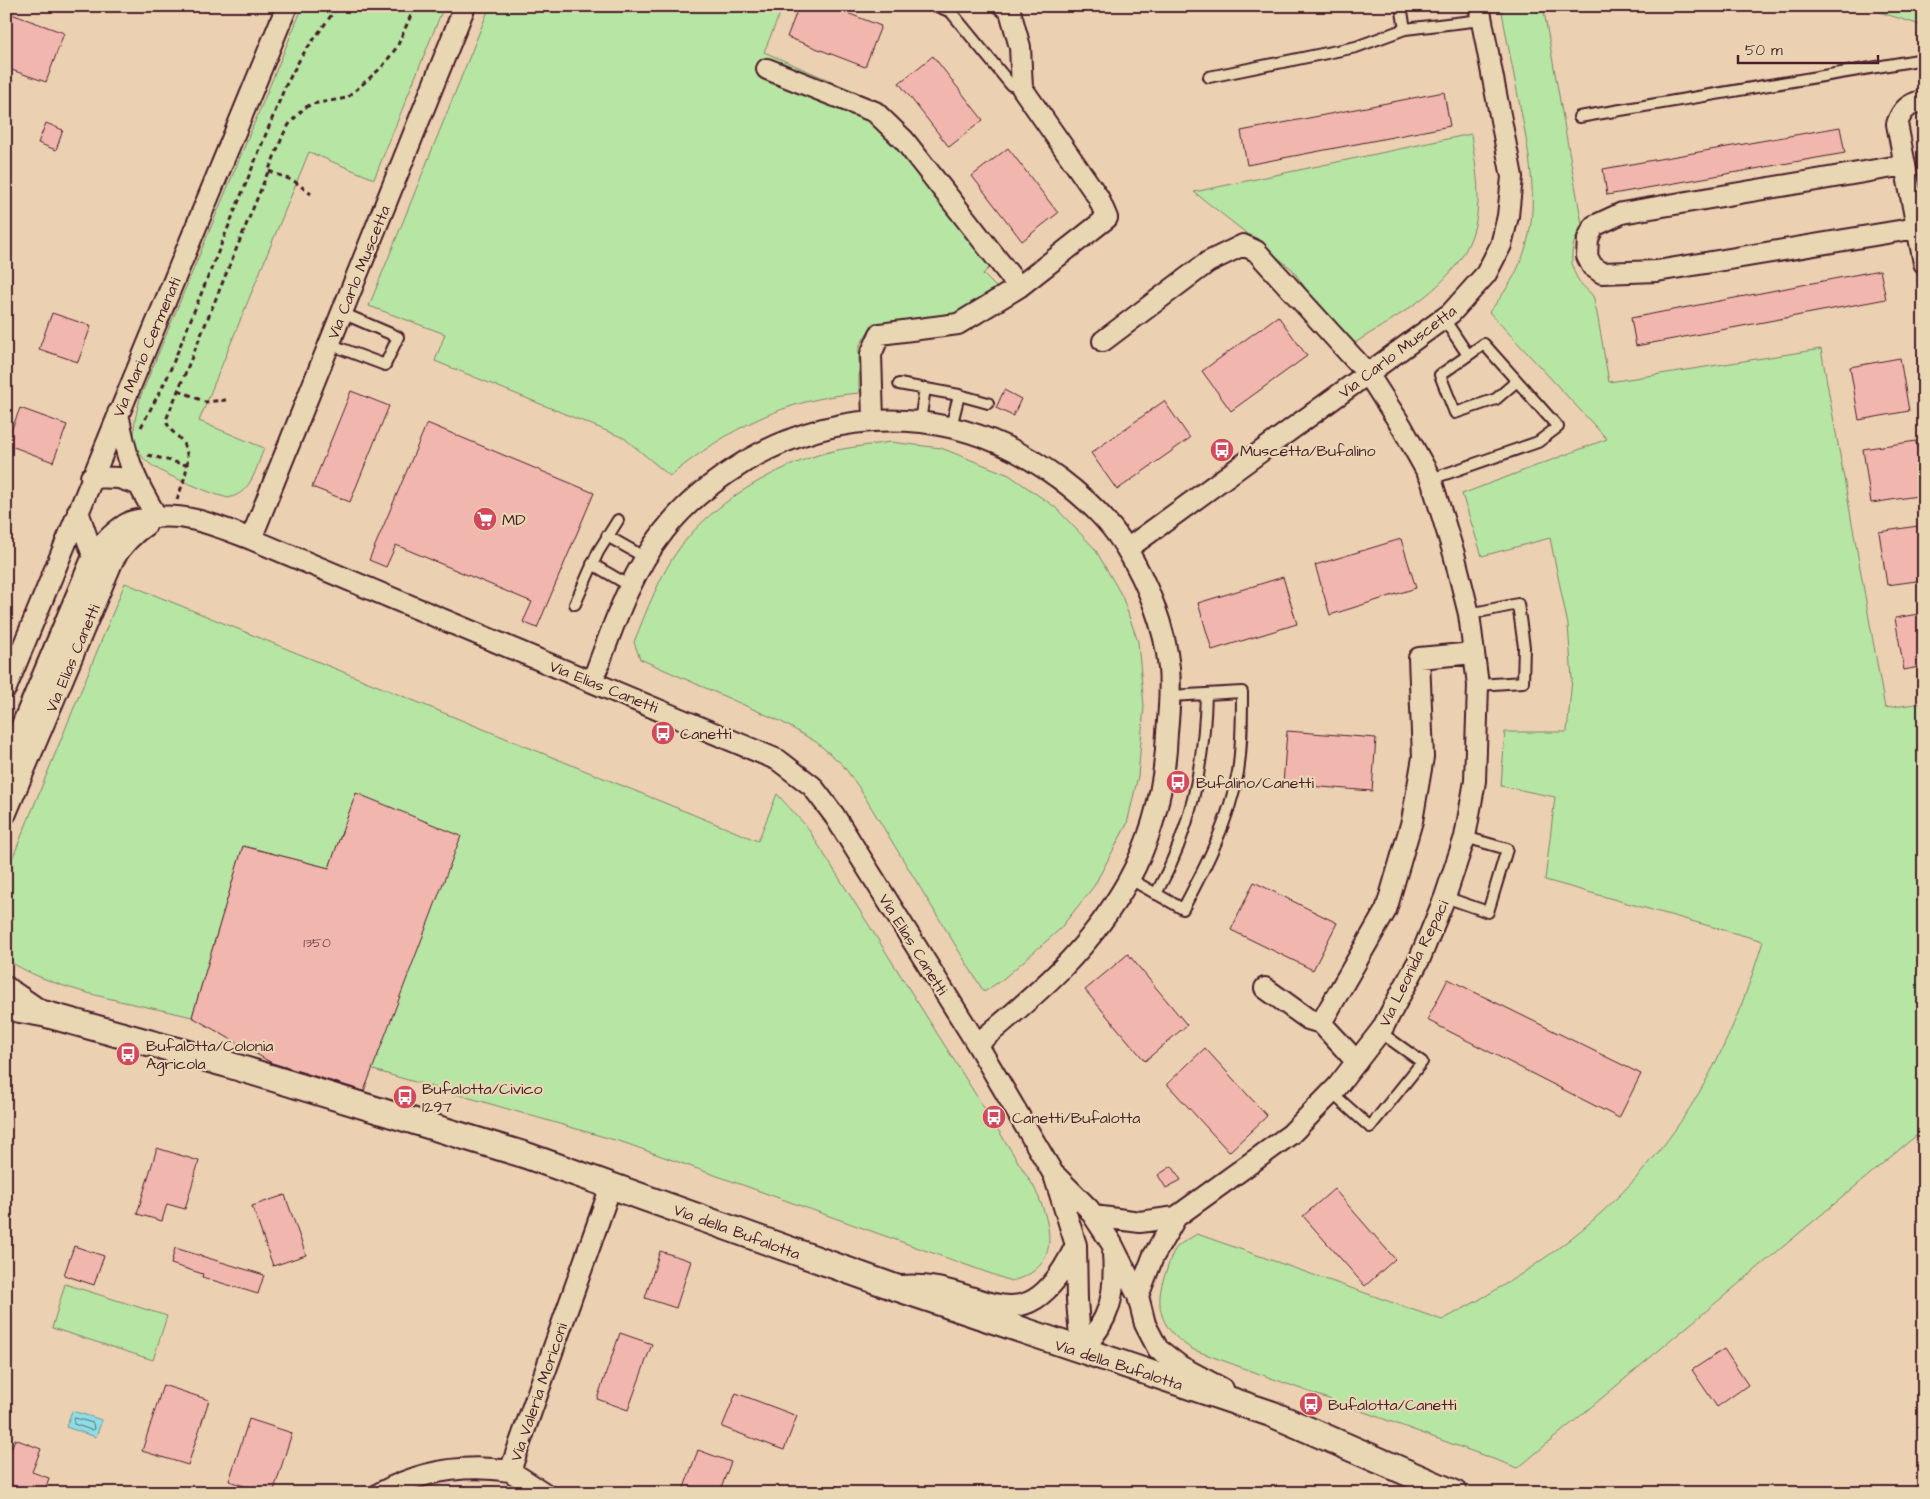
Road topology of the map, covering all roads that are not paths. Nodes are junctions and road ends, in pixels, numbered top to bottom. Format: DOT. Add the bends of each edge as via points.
graph roads {
  1 [pos="287,6"];
  2 [pos="465,6"];
  3 [pos="937,6"];
  4 [pos="1004,6"];
  5 [pos="1400,6"];
  6 [pos="1480,13"];
  7 [pos="1404,29"];
  8 [pos="1924,59"];
  9 [pos="767,69"];
  10 [pos="1209,77"];
  11 [pos="1022,88"];
  12 [pos="1924,100"];
  13 [pos="1579,117"];
  14 [pos="1905,165"];
  15 [pos="1917,228"];
  16 [pos="1924,263"];
  17 [pos="1018,287"];
  18 [pos="342,313"];
  19 [pos="1444,319"];
  20 [pos="1102,341"];
  21 [pos="330,344"];
  22 [pos="1468,355"];
  23 [pos="1368,374"];
  24 [pos="1517,381"];
  25 [pos="899,384"];
  26 [pos="925,388"];
  27 [pos="958,395"];
  28 [pos="988,403"];
  29 [pos="118,413"];
  30 [pos="873,420"];
  31 [pos="920,422"];
  32 [pos="951,427"];
  33 [pos="91,478"];
  34 [pos="1431,479"];
  35 [pos="137,484"];
  36 [pos="78,511"];
  37 [pos="164,517"];
  38 [pos="618,520"];
  39 [pos="608,536"];
  40 [pos="251,539"];
  41 [pos="1127,548"];
  42 [pos="93,556"];
  43 [pos="646,558"];
  44 [pos="592,564"];
  45 [pos="630,586"];
  46 [pos="575,604"];
  47 [pos="1469,614"];
  48 [pos="1474,653"];
  49 [pos="592,682"];
  50 [pos="1478,685"];
  51 [pos="6,688"];
  52 [pos="1206,694"];
  53 [pos="1170,696"];
  54 [pos="33,697"];
  55 [pos="52,704"];
  56 [pos="6,763"];
  57 [pos="6,813"];
  58 [pos="1465,837"];
  59 [pos="1130,878"];
  60 [pos="1156,894"];
  61 [pos="1445,897"];
  62 [pos="6,987"];
  63 [pos="1265,988"];
  64 [pos="6,1007"];
  65 [pos="45,1014"];
  66 [pos="1320,1023"];
  67 [pos="1380,1032"];
  68 [pos="976,1044"];
  69 [pos="1357,1062"];
  70 [pos="1331,1092"];
  71 [pos="1054,1175"];
  72 [pos="611,1186"];
  73 [pos="1094,1216"];
  74 [pos="1176,1217"];
  75 [pos="1112,1244"];
  76 [pos="1076,1245"];
  77 [pos="894,1287"];
  78 [pos="1138,1296"];
  79 [pos="1081,1352"];
  80 [pos="1272,1414"];
  81 [pos="510,1471"];
  82 [pos="380,1493"];
  83 [pos="544,1493"];
  84 [pos="1454,1493"];
  1 -- 29 [label="street, Via Mario Cermenati"];
  2 -- 18 [label="street, Via Carlo Muscetta"];
  3 -- 11 [label="lane" via="951,12 1011,85"];
  4 -- 11 [label="street" via="1010,11 1020,47"];
  5 -- 7 [label="lane"];
  6 -- 7 [label="lane"];
  6 -- 19 [label="street, Via Carlo Muscetta" via="1512,177 1508,216 1501,245 1486,274"];
  7 -- 10 [label="lane" via="1356,47"];
  8 -- 13 [label="lane"];
  9 -- 17 [label="street" via="875,112 904,140"];
  11 -- 17 [label="street" via="1098,197 1107,218"];
  12 -- 14 [label="street" via="1901,112 1897,124"];
  14 -- 15 [label="street"];
  14 -- 15 [label="street" via="1622,213 1594,226 1588,239 1587,256 1592,266 1602,273 1657,271"];
  15 -- 16 [label="street"];
  17 -- 30 [label="street" via="958,324 880,334 872,354"];
  18 -- 21 [label="street, Via Carlo Muscetta"];
  18 -- 21 [label="lane" via="398,337 385,365"];
  19 -- 22 [label="lane"];
  19 -- 23 [label="street, Via Carlo Muscetta"];
  20 -- 23 [label="street, Via Leonida Repaci" via="1208,262 1243,245 1256,251"];
  21 -- 40 [label="street, Via Carlo Muscetta"];
  22 -- 24 [label="lane" via="1484,344"];
  22 -- 24 [label="lane" via="1440,375 1455,413 1496,399"];
  23 -- 34 [label="street, Via Leonida Repaci"];
  23 -- 41 [label="street, Via Carlo Muscetta"];
  24 -- 34 [label="lane" via="1558,427 1538,442"];
  25 -- 26 [label="lane"];
  26 -- 27 [label="lane"];
  26 -- 31 [label="lane"];
  27 -- 28 [label="lane"];
  27 -- 32 [label="lane"];
  29 -- 33 [label="street, Via Mario Cermenati"];
  29 -- 35 [label="street" via="126,454"];
  30 -- 31 [label="street"];
  30 -- 43 [label="street" via="803,434 736,467 683,509"];
  31 -- 32 [label="street"];
  32 -- 41 [label="street" via="977,434 1049,472 1093,507"];
  33 -- 35 [label="street" via="120,478"];
  33 -- 36 [label="street, Via Mario Cermenati"];
  34 -- 47 [label="street, Via Leonida Repaci"];
  35 -- 37 [label="street"];
  36 -- 42 [label="street"];
  36 -- 51 [label="street, Via Mario Cermenati"];
  37 -- 40 [label="street, Via Elias Canetti" via="196,519"];
  37 -- 42 [label="street, Via Elias Canetti" via="130,522 114,533"];
  37 -- 55 [label="street, Via Elias Canetti" via="134,533 120,548"];
  38 -- 39 [label="lane"];
  39 -- 43 [label="lane"];
  39 -- 44 [label="lane"];
  40 -- 49 [label="street, Via Elias Canetti"];
  41 -- 53 [label="street" via="1161,626 1169,668"];
  42 -- 54 [label="street, Via Elias Canetti"];
  43 -- 45 [label="street"];
  44 -- 45 [label="lane"];
  44 -- 46 [label="lane"];
  45 -- 49 [label="street"];
  47 -- 48 [label="street, Via Leonida Repaci"];
  47 -- 50 [label="lane" via="1518,604 1524,647 1523,682"];
  48 -- 50 [label="street, Via Leonida Repaci"];
  48 -- 66 [label="street" via="1419,658 1423,757 1412,821 1386,910"];
  49 -- 68 [label="street, Via Elias Canetti" via="768,754 812,786 834,815"];
  50 -- 58 [label="street, Via Leonida Repaci" via="1475,781"];
  52 -- 53 [label="lane"];
  52 -- 60 [label="lane" via="1205,739 1193,804"];
  52 -- 60 [label="lane" via="1242,692 1242,739 1236,782 1212,850 1182,909"];
  53 -- 59 [label="street" via="1161,786 1147,837"];
  54 -- 55 [label="street"];
  54 -- 56 [label="street, Via Elias Canetti"];
  55 -- 57 [label="street, Via Elias Canetti"];
  58 -- 61 [label="street, Via Leonida Repaci"];
  58 -- 61 [label="lane" via="1507,849 1488,912"];
  59 -- 60 [label="lane"];
  59 -- 68 [label="street" via="1100,925 1072,960 1043,989"];
  61 -- 67 [label="street, Via Leonida Repaci" via="1420,958"];
  62 -- 65 [label="street"];
  63 -- 66 [label="street" via="1308,1019"];
  64 -- 65 [label="street, Via della Bufalotta"];
  65 -- 72 [label="street, Via della Bufalotta" via="308,1088 525,1155"];
  66 -- 69 [label="street"];
  67 -- 69 [label="street, Via Leonida Repaci"];
  67 -- 70 [label="lane" via="1422,1062 1370,1127"];
  68 -- 71 [label="street, Via Elias Canetti"];
  69 -- 70 [label="street, Via Leonida Repaci"];
  70 -- 74 [label="street, Via Leonida Repaci" via="1291,1134"];
  71 -- 73 [label="street"];
  71 -- 76 [label="street"];
  72 -- 77 [label="street, Via della Bufalotta"];
  72 -- 81 [label="street, Via Valeria Moriconi"];
  73 -- 74 [label="street, Via Leonida Repaci" via="1140,1222"];
  73 -- 75 [label="street"];
  74 -- 78 [label="street, Via Leonida Repaci"];
  75 -- 78 [label="street"];
  75 -- 79 [label="street" via="1114,1285 1108,1313"];
  76 -- 77 [label="street" via="1051,1286 1017,1305 991,1305 933,1286"];
  76 -- 79 [label="street"];
  77 -- 79 [label="street, Via della Bufalotta"];
  78 -- 80 [label="street" via="1149,1335 1168,1359"];
  79 -- 80 [label="street, Via della Bufalotta"];
  80 -- 84 [label="street, Via della Bufalotta"];
  81 -- 82 [label="street, Via Valeria Moriconi" via="487,1468 438,1472"];
  81 -- 83 [label="street"];
}
